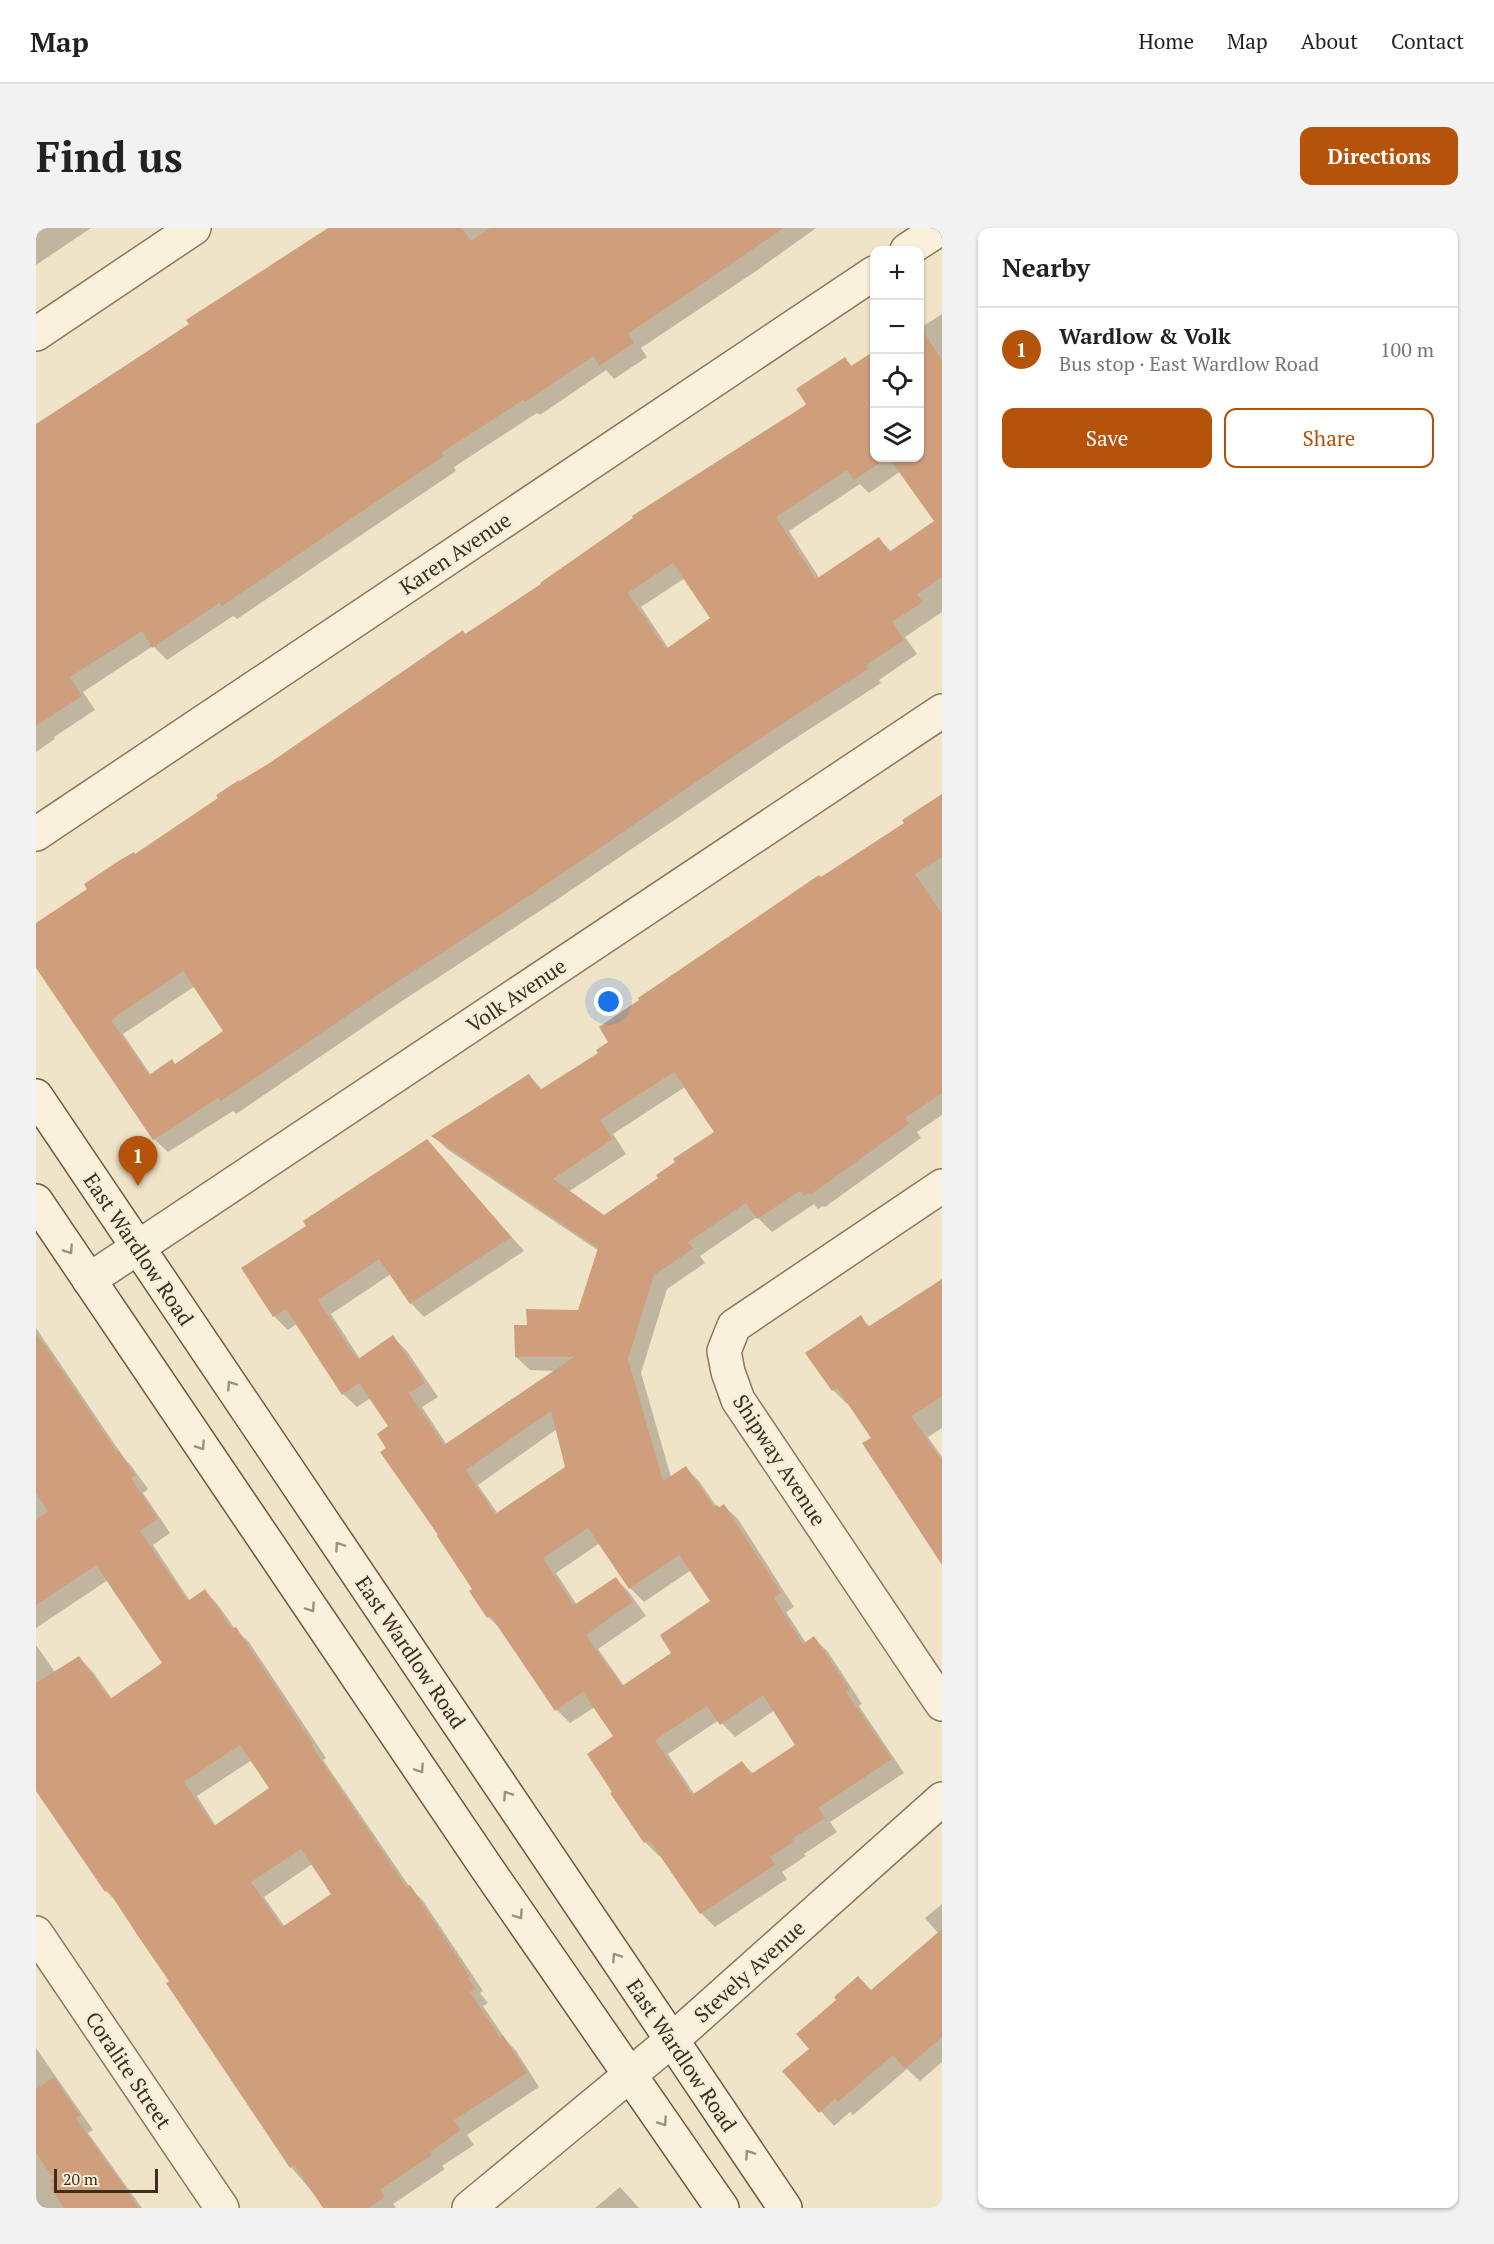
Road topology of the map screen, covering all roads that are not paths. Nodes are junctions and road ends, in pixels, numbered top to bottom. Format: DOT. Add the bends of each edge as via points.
graph roads {
  1 [pos="194,228"];
  2 [pos="941,228"];
  3 [pos="914,246"];
  4 [pos="870,276"];
  5 [pos="36,334"];
  6 [pos="942,711"];
  7 [pos="36,834"];
  8 [pos="36,1096"];
  9 [pos="942,1186"];
  10 [pos="36,1202"];
  11 [pos="138,1248"];
  12 [pos="89,1280"];
  13 [pos="942,1704"];
  14 [pos="942,1799"];
  15 [pos="36,1933"];
  16 [pos="672,2040"];
  17 [pos="630,2074"];
  18 [pos="222,2208"];
  19 [pos="470,2208"];
  20 [pos="722,2208"];
  21 [pos="785,2208"];
  1 -- 5 [label="street"];
  2 -- 3 [label="street"];
  4 -- 7 [label="street, Karen Avenue"];
  6 -- 11 [label="street, Volk Avenue"];
  8 -- 11 [label="street, East Wardlow Road"];
  9 -- 13 [label="street, Shipway Avenue" via="734,1326 724,1351 738,1400"];
  10 -- 12 [label="street, one-way"];
  11 -- 12 [label="street, Volk Avenue"];
  16 -- 11 [label="street, East Wardlow Road, one-way"];
  12 -- 17 [label="street, one-way"];
  14 -- 16 [label="street, Stevely Avenue"];
  15 -- 18 [label="street, Coralite Street"];
  16 -- 17 [label="street, Stevely Avenue"];
  21 -- 16 [label="street, East Wardlow Road, one-way"];
  17 -- 19 [label="street, Stevely Avenue"];
  17 -- 20 [label="street, one-way"];
}
